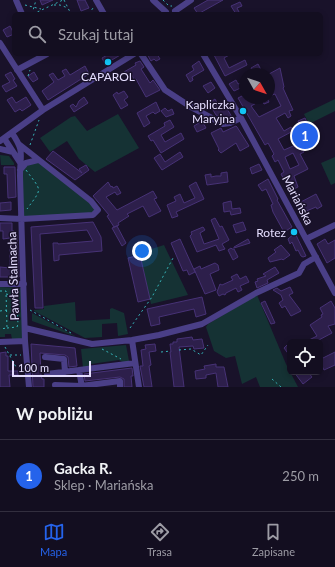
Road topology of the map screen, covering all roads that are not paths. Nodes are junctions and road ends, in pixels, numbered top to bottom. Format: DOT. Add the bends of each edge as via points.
graph roads {
  1 [pos="153,0"];
  2 [pos="191,0"];
  3 [pos="97,1"];
  4 [pos="17,2"];
  5 [pos="175,11"];
  6 [pos="21,12"];
  7 [pos="103,12"];
  8 [pos="164,12"];
  9 [pos="0,43"];
  10 [pos="39,56"];
  11 [pos="130,56"];
  12 [pos="142,56"];
  13 [pos="204,56"];
  14 [pos="17,70"];
  15 [pos="43,110"];
  16 [pos="241,118"];
  17 [pos="12,133"];
  18 [pos="2,140"];
  19 [pos="20,145"];
  20 [pos="0,149"];
  21 [pos="13,152"];
  22 [pos="38,160"];
  23 [pos="22,167"];
  24 [pos="0,218"];
  25 [pos="22,219"];
  26 [pos="335,225"];
  27 [pos="306,239"];
  28 [pos="316,257"];
  29 [pos="0,284"];
  30 [pos="24,284"];
  31 [pos="335,293"];
  32 [pos="25,328"];
  33 [pos="132,340"];
  34 [pos="25,341"];
  35 [pos="1,342"];
  36 [pos="45,357"];
  37 [pos="135,363"];
  38 [pos="80,370"];
  39 [pos="65,372"];
  40 [pos="47,374"];
  41 [pos="55,385"];
  42 [pos="28,387"];
  43 [pos="82,387"];
  44 [pos="120,387"];
  45 [pos="139,387"];
  1 -- 8 [label="street"];
  2 -- 5 [label="street"];
  3 -- 7 [label="street"];
  4 -- 6 [label="street"];
  9 -- 14 [label="street"];
  10 -- 14 [label="street"];
  11 -- 15 [label="street"];
  12 -- 16 [label="street" via="165,90 190,107 223,124"];
  13 -- 16 [label="street, Mariańska"];
  14 -- 15 [label="street"];
  15 -- 17 [label="street"];
  16 -- 27 [label="street, Mariańska"];
  17 -- 18 [label="street"];
  17 -- 19 [label="street"];
  18 -- 21 [label="street"];
  19 -- 22 [label="street"];
  19 -- 23 [label="street, Pawła Stalmacha"];
  20 -- 21 [label="street"];
  21 -- 23 [label="street"];
  22 -- 23 [label="street" via="26,163"];
  22 -- 25 [label="street" via="91,201 98,210 93,215"];
  23 -- 25 [label="street, Pawła Stalmacha"];
  24 -- 25 [label="street"];
  25 -- 30 [label="street, Pawła Stalmacha"];
  26 -- 27 [label="street"];
  27 -- 28 [label="street, Mariańska"];
  28 -- 31 [label="street, Mariańska"];
  28 -- 33 [label="street" via="304,264 299,273 256,293 202,324"];
  29 -- 30 [label="street"];
  30 -- 32 [label="street, Pawła Stalmacha"];
  32 -- 33 [label="street" via="92,344"];
  32 -- 34 [label="street, Pawła Stalmacha"];
  33 -- 37 [label="street"];
  34 -- 35 [label="street"];
  34 -- 42 [label="street, Pawła Stalmacha"];
  36 -- 39 [label="street" via="64,359"];
  37 -- 38 [label="street"];
  37 -- 45 [label="street"];
  38 -- 39 [label="street"];
  38 -- 43 [label="street"];
  39 -- 40 [label="street"];
  41 -- 43 [label="street"];
  43 -- 44 [label="street" via="120,381"];
}
